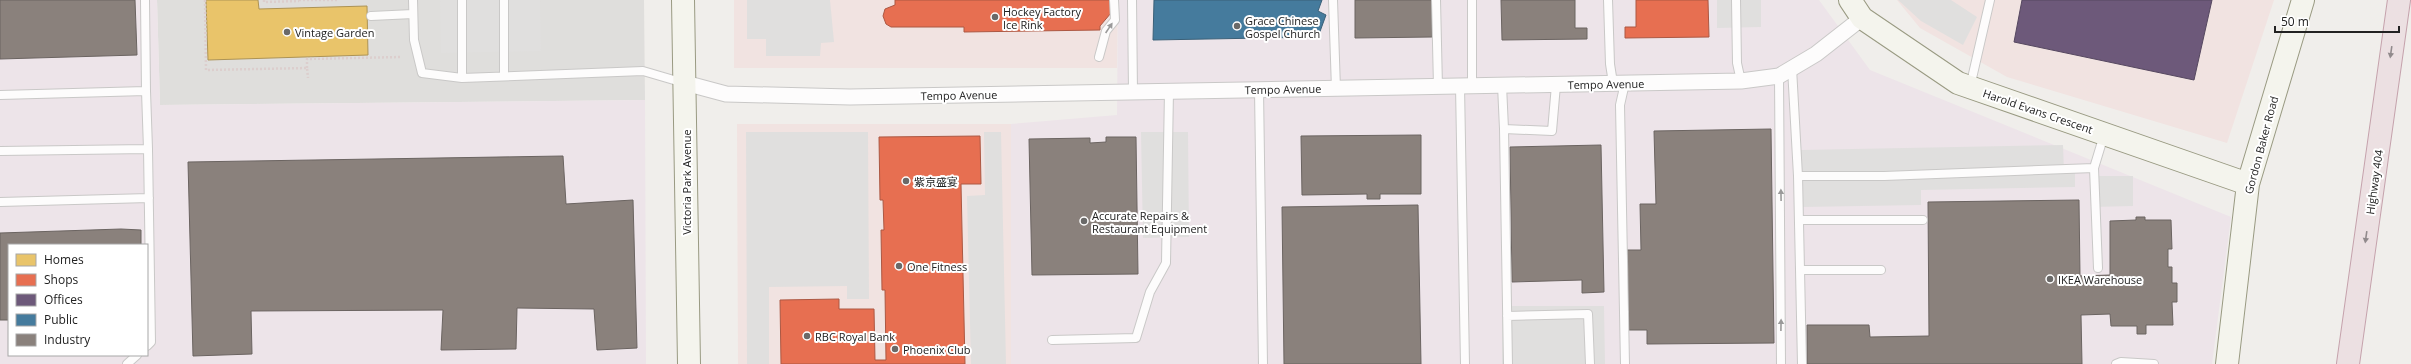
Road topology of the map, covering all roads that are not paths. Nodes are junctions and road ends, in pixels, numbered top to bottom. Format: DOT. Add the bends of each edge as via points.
graph roads {
  1 [pos="144,0"];
  2 [pos="413,0"];
  3 [pos="462,0"];
  4 [pos="504,0"];
  5 [pos="683,0"];
  6 [pos="1114,0"];
  7 [pos="1132,0"];
  8 [pos="1333,0"];
  9 [pos="1436,0"];
  10 [pos="1472,0"];
  11 [pos="1608,0"];
  12 [pos="1736,0"];
  13 [pos="1850,0"];
  14 [pos="1990,0"];
  15 [pos="2303,0"];
  16 [pos="2399,0"];
  17 [pos="413,14"];
  18 [pos="371,16"];
  19 [pos="1862,18"];
  20 [pos="1099,56"];
  21 [pos="1786,72"];
  22 [pos="504,76"];
  23 [pos="462,78"];
  24 [pos="1741,81"];
  25 [pos="685,83"];
  26 [pos="1619,83"];
  27 [pos="1556,84"];
  28 [pos="1502,85"];
  29 [pos="1466,86"];
  30 [pos="1438,87"];
  31 [pos="1969,87"];
  32 [pos="1336,89"];
  33 [pos="1259,90"];
  34 [pos="146,91"];
  35 [pos="1168,91"];
  36 [pos="1133,92"];
  37 [pos="0,95"];
  38 [pos="1504,129"];
  39 [pos="2104,134"];
  40 [pos="148,149"];
  41 [pos="0,151"];
  42 [pos="2094,168"];
  43 [pos="1798,176"];
  44 [pos="2248,184"];
  45 [pos="149,198"];
  46 [pos="0,202"];
  47 [pos="1798,220"];
  48 [pos="1923,220"];
  49 [pos="2098,268"];
  50 [pos="1800,270"];
  51 [pos="1881,270"];
  52 [pos="1507,316"];
  53 [pos="1052,340"];
  54 [pos="148,345"];
  55 [pos="136,356"];
  56 [pos="127,364"];
  57 [pos="689,364"];
  58 [pos="1263,364"];
  59 [pos="1465,364"];
  60 [pos="1508,364"];
  61 [pos="1590,364"];
  62 [pos="1625,364"];
  63 [pos="1780,364"];
  64 [pos="1802,364"];
  65 [pos="2116,364"];
  66 [pos="2154,364"];
  67 [pos="2227,364"];
  68 [pos="2348,364"];
  1 -- 34 [label="lane"];
  2 -- 17 [label="lane"];
  3 -- 23 [label="lane"];
  4 -- 22 [label="lane"];
  5 -- 25 [label="street, Victoria Park Avenue"];
  20 -- 6 [label="lane, one-way" via="1106,31 1115,20"];
  7 -- 36 [label="lane"];
  8 -- 32 [label="lane"];
  9 -- 30 [label="lane"];
  10 -- 29 [label="lane"];
  11 -- 26 [label="lane" via="1610,64"];
  12 -- 24 [label="lane" via="1737,62"];
  13 -- 19 [label="street, Harold Evans Crescent"];
  14 -- 31 [label="lane"];
  15 -- 44 [label="street, Gordon Baker Road"];
  16 -- 68 [label="highway, Highway 404, one-way"];
  17 -- 18 [label="lane"];
  17 -- 23 [label="lane" via="414,40 422,72"];
  19 -- 21 [label="street, Tempo Avenue" via="1816,54"];
  19 -- 31 [label="street, Harold Evans Crescent" via="1958,83"];
  21 -- 24 [label="street, Tempo Avenue"];
  21 -- 43 [label="lane"];
  63 -- 21 [label="lane, one-way"];
  22 -- 23 [label="lane"];
  22 -- 25 [label="lane" via="643,71"];
  24 -- 26 [label="street, Tempo Avenue"];
  25 -- 36 [label="street, Tempo Avenue" via="726,94 804,96"];
  25 -- 57 [label="street, Victoria Park Avenue"];
  26 -- 27 [label="street, Tempo Avenue"];
  26 -- 62 [label="lane"];
  27 -- 28 [label="street, Tempo Avenue"];
  27 -- 38 [label="lane" via="1552,131"];
  28 -- 29 [label="street, Tempo Avenue"];
  28 -- 38 [label="lane"];
  29 -- 30 [label="street, Tempo Avenue"];
  29 -- 59 [label="lane"];
  30 -- 32 [label="street, Tempo Avenue"];
  31 -- 39 [label="street, Harold Evans Crescent"];
  32 -- 33 [label="street, Tempo Avenue"];
  33 -- 35 [label="street, Tempo Avenue"];
  33 -- 58 [label="lane"];
  34 -- 37 [label="lane"];
  34 -- 40 [label="lane"];
  35 -- 36 [label="street, Tempo Avenue"];
  35 -- 53 [label="lane" via="1166,263 1150,292 1136,338"];
  38 -- 52 [label="lane"];
  39 -- 42 [label="lane"];
  39 -- 44 [label="street, Harold Evans Crescent"];
  40 -- 41 [label="lane"];
  40 -- 45 [label="lane"];
  42 -- 43 [label="lane" via="1892,176"];
  42 -- 49 [label="lane"];
  43 -- 47 [label="lane"];
  44 -- 67 [label="street, Gordon Baker Road"];
  45 -- 46 [label="lane"];
  45 -- 54 [label="lane" via="151,342"];
  47 -- 48 [label="lane"];
  47 -- 50 [label="lane"];
  50 -- 51 [label="lane"];
  50 -- 64 [label="lane"];
  52 -- 60 [label="lane"];
  52 -- 61 [label="lane" via="1588,314"];
  55 -- 56 [label="lane"];
  65 -- 66 [label="lane"];
}
